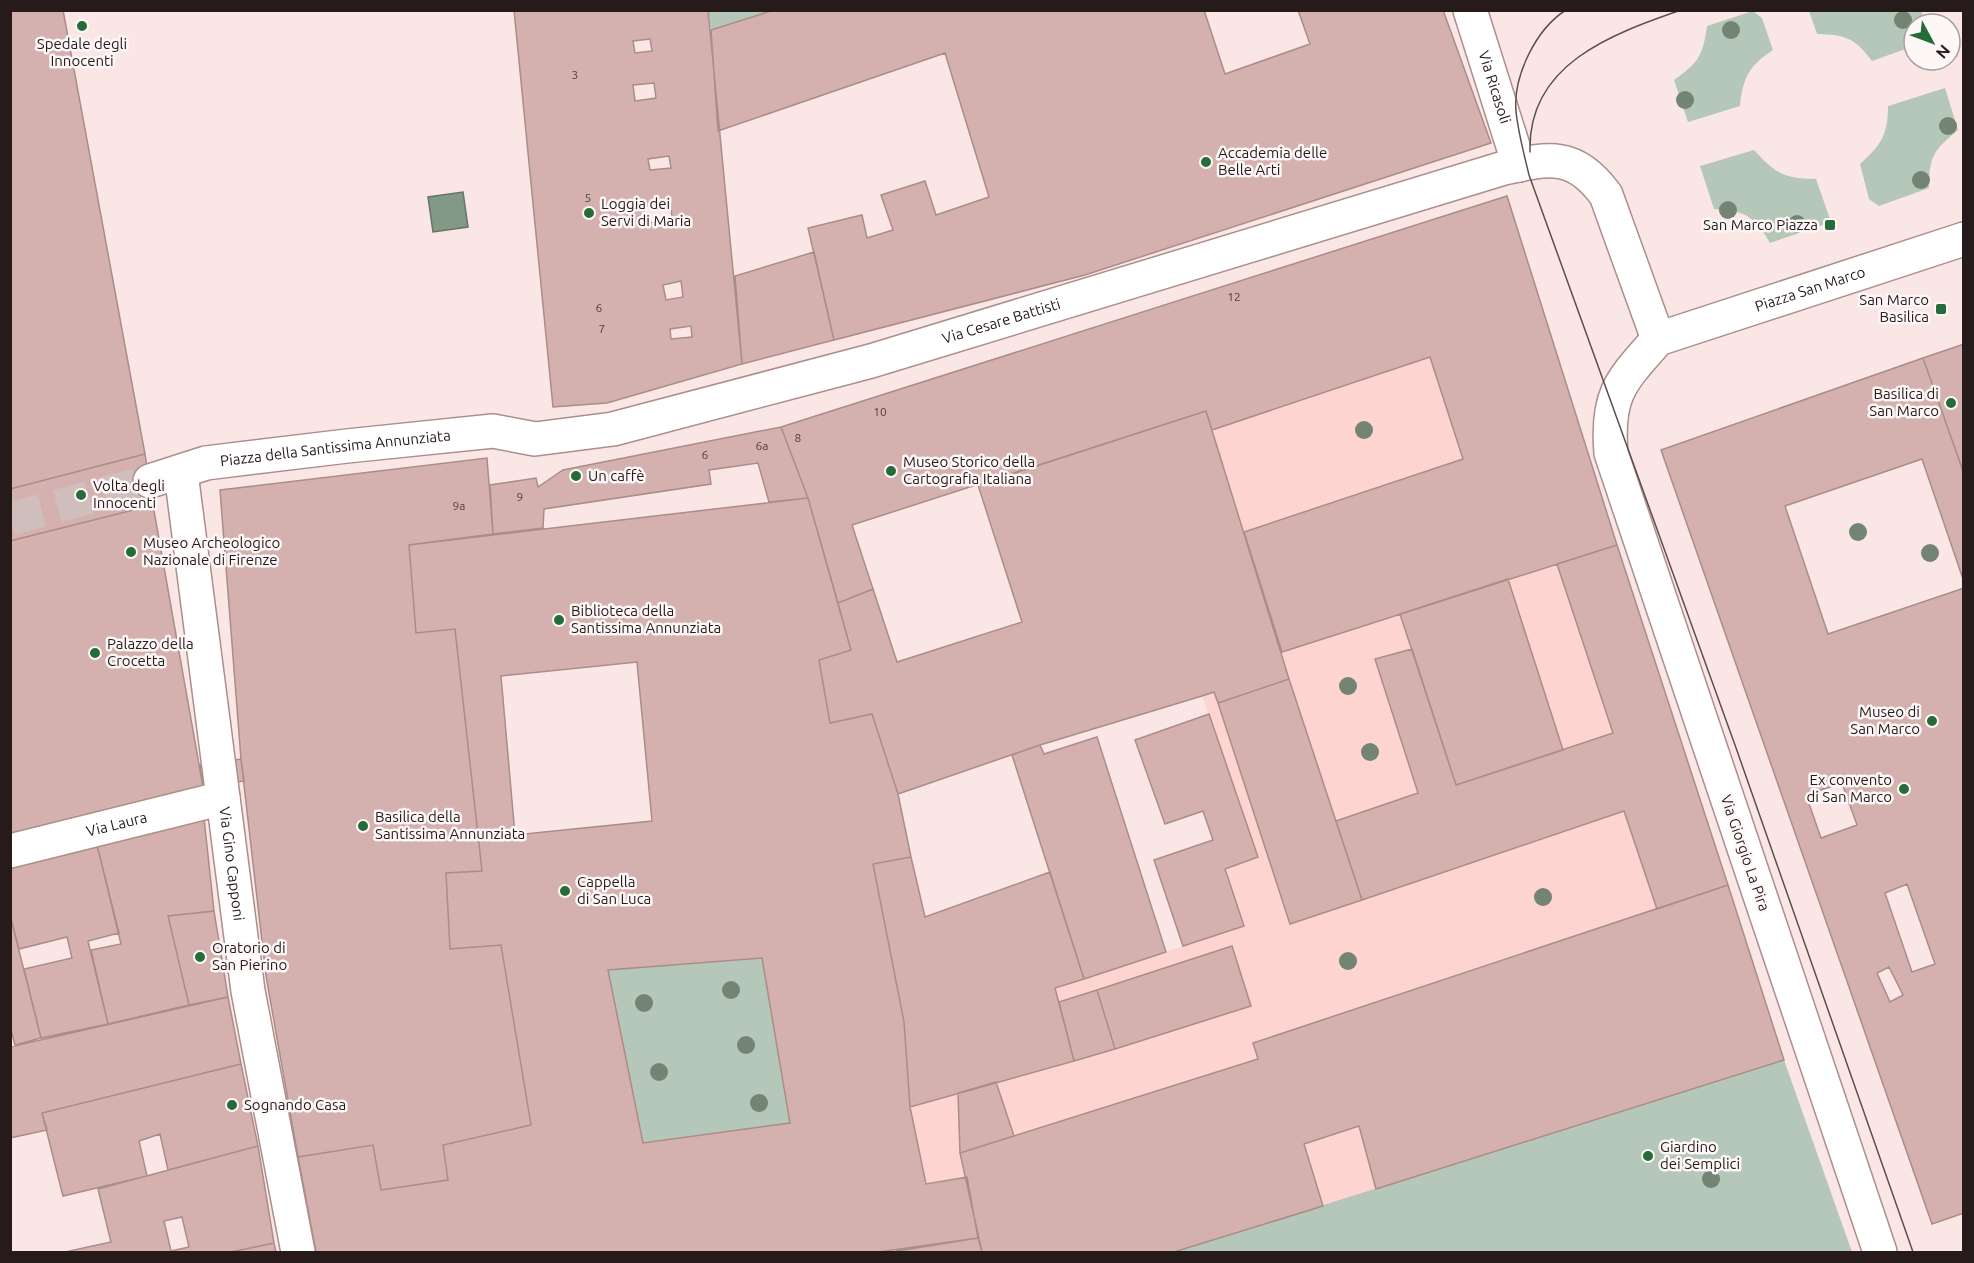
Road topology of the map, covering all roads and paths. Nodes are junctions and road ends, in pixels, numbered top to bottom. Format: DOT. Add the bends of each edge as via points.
graph roads {
  1 [pos="1470,10"];
  2 [pos="1511,167"];
  3 [pos="1964,239"];
  4 [pos="1658,339"];
  5 [pos="492,431"];
  6 [pos="181,472"];
  7 [pos="150,481"];
  8 [pos="223,798"];
  9 [pos="10,851"];
  10 [pos="298,1252"];
  11 [pos="1880,1252"];
  1 -- 2 [label="street, Via Ricasoli"];
  2 -- 4 [label="street" via="1561,160 1581,169 1599,185 1613,211"];
  2 -- 5 [label="street, Via Cesare Battisti" via="872,361 685,411 613,429 535,439"];
  3 -- 4 [label="street, Piazza San Marco"];
  4 -- 11 [label="street, Via Giorgio La Pira" via="1615,394 1609,425 1611,453"];
  5 -- 6 [label="street, Piazza della Santissima Annunziata" via="206,463"];
  6 -- 7 [label="street, Piazza della Santissima Annunziata"];
  6 -- 8 [label="street, Via Gino Capponi"];
  8 -- 9 [label="street, Via Laura"];
  8 -- 10 [label="street, Via Gino Capponi" via="248,991"];
}
